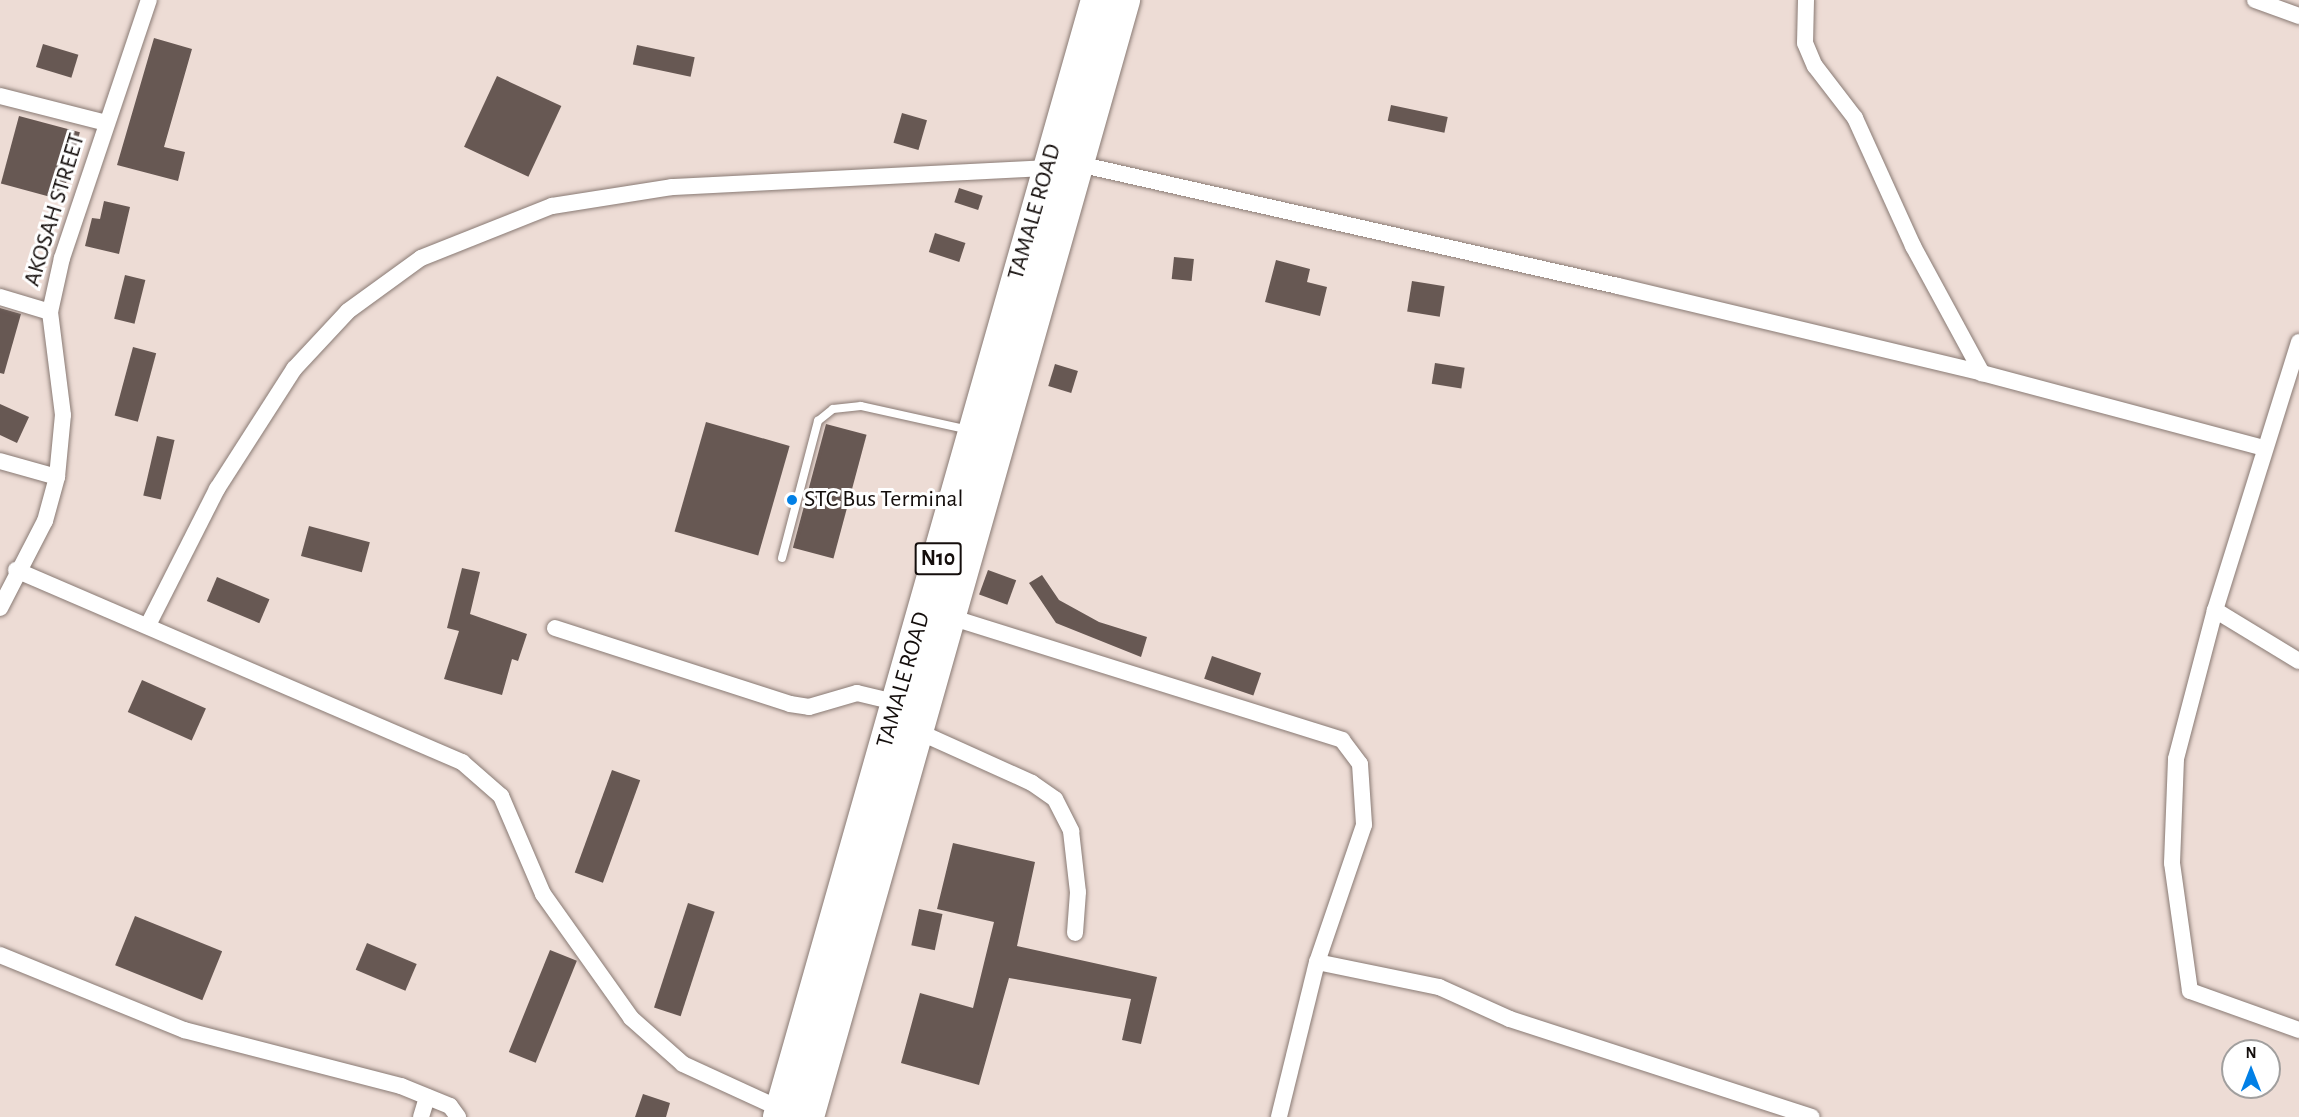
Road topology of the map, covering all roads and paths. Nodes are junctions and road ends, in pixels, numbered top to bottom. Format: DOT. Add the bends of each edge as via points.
graph roads {
  1 [pos="149,0"];
  2 [pos="1096,0"];
  3 [pos="1124,0"];
  4 [pos="1806,0"];
  5 [pos="2255,0"];
  6 [pos="2299,16"];
  7 [pos="0,96"];
  8 [pos="107,123"];
  9 [pos="1061,166"];
  10 [pos="0,297"];
  11 [pos="50,312"];
  12 [pos="2299,342"];
  13 [pos="1982,373"];
  14 [pos="2264,448"];
  15 [pos="976,450"];
  16 [pos="0,461"];
  17 [pos="57,477"];
  18 [pos="782,558"];
  19 [pos="16,570"];
  20 [pos="0,608"];
  21 [pos="2215,610"];
  22 [pos="947,616"];
  23 [pos="148,625"];
  24 [pos="555,628"];
  25 [pos="2299,661"];
  26 [pos="899,703"];
  27 [pos="917,731"];
  28 [pos="1076,933"];
  29 [pos="0,955"];
  30 [pos="1317,963"];
  31 [pos="2299,1030"];
  32 [pos="427,1097"];
  33 [pos="789,1114"];
  34 [pos="421,1117"];
  35 [pos="458,1117"];
  36 [pos="1279,1117"];
  37 [pos="1811,1117"];
  1 -- 8 [label="street, AKOSAH STREET"];
  2 -- 9 [label="highway, TAMALE ROAD / N10"];
  3 -- 9 [label="highway, TAMALE ROAD / N10"];
  4 -- 13 [label="street" via="1805,43 1815,66 1855,118 1913,246"];
  5 -- 6 [label="street"];
  7 -- 8 [label="street"];
  8 -- 11 [label="street, AKOSAH STREET" via="62,258"];
  9 -- 13 [label="street"];
  9 -- 15 [label="highway, TAMALE ROAD / N10"];
  9 -- 23 [label="street" via="672,187 552,206 421,258 348,311 294,369 217,489"];
  10 -- 11 [label="street"];
  11 -- 17 [label="street, AKOSAH STREET" via="63,415"];
  12 -- 14 [label="street"];
  13 -- 14 [label="street"];
  14 -- 21 [label="street"];
  15 -- 18 [label="lane" via="861,405 833,408 818,421"];
  15 -- 22 [label="highway, TAMALE ROAD / N10"];
  15 -- 26 [label="highway, TAMALE ROAD / N10"];
  16 -- 17 [label="street"];
  17 -- 19 [label="street, AKOSAH STREET" via="45,521"];
  19 -- 20 [label="street, AKOSAH STREET"];
  19 -- 23 [label="street"];
  21 -- 25 [label="street"];
  21 -- 31 [label="street" via="2176,759 2172,863 2190,991"];
  22 -- 27 [label="highway, TAMALE ROAD / N10"];
  22 -- 30 [label="street" via="1342,740 1360,764 1365,825"];
  23 -- 33 [label="street" via="462,762 501,796 543,894 631,1018 683,1064"];
  24 -- 26 [label="street" via="790,704 809,707 857,693"];
  26 -- 33 [label="highway, TAMALE ROAD / N10"];
  27 -- 28 [label="street" via="1032,783 1055,800 1071,831 1078,892"];
  27 -- 33 [label="highway, TAMALE ROAD / N10"];
  29 -- 32 [label="street" via="184,1030"];
  30 -- 36 [label="street"];
  30 -- 37 [label="street" via="1439,987 1510,1019"];
  32 -- 34 [label="street"];
  32 -- 35 [label="street" via="450,1106"];
}
